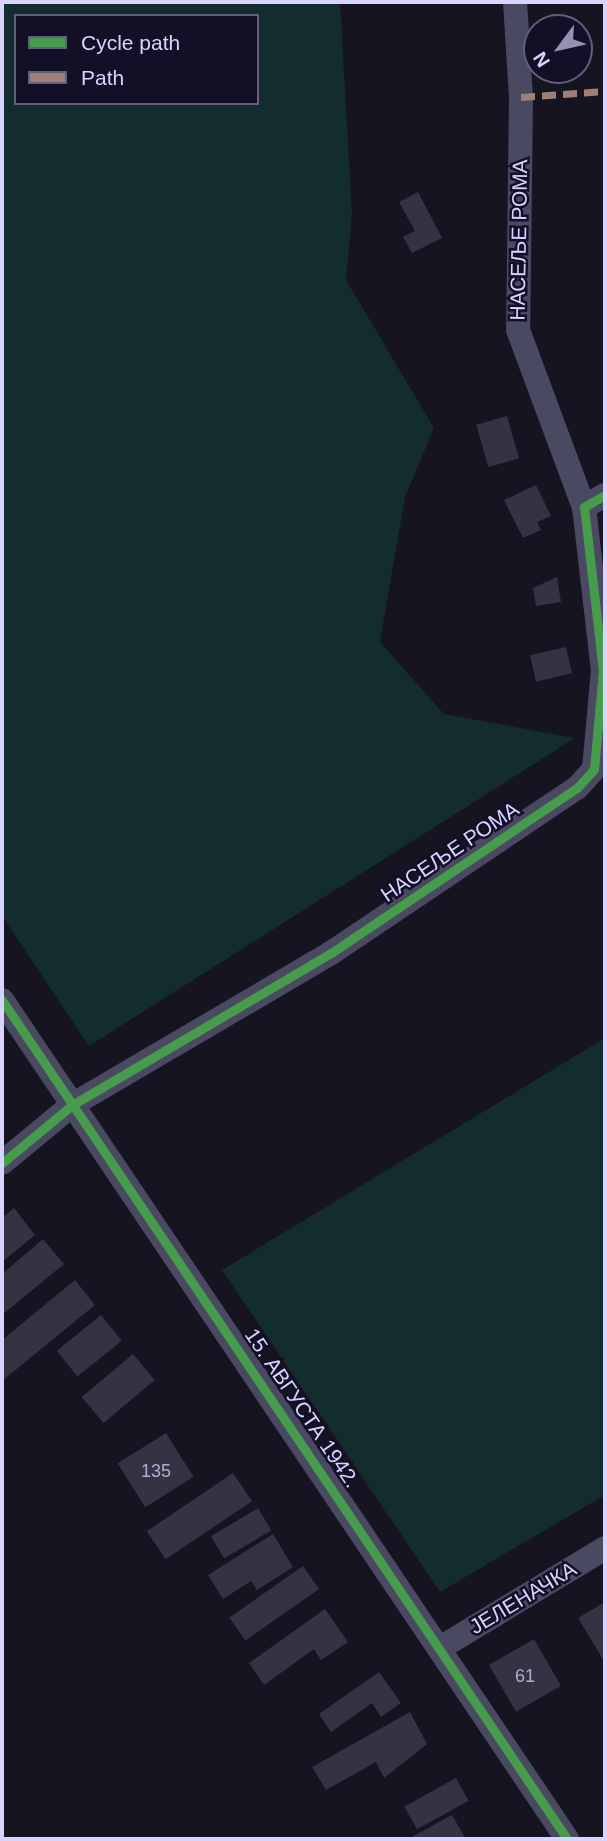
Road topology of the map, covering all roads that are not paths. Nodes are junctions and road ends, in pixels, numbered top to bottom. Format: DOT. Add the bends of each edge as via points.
graph roads {
  1 [pos="515,2"];
  2 [pos="605,495"];
  3 [pos="584,507"];
  4 [pos="2,1000"];
  5 [pos="72,1105"];
  6 [pos="2,1163"];
  7 [pos="605,1548"];
  8 [pos="440,1647"];
  9 [pos="567,1839"];
  1 -- 3 [label="street, НАСЕЉЕ РОМА" via="521,97 518,330"];
  2 -- 3 [label="street"];
  3 -- 5 [label="street, НАСЕЉЕ РОМА" via="603,671 594,769 577,788 331,953"];
  4 -- 5 [label="street, 15. АВГУСТА 1942."];
  5 -- 6 [label="street, НАСЕЉЕ РОМА"];
  5 -- 8 [label="street, 15. АВГУСТА 1942."];
  7 -- 8 [label="street, ЈЕЛЕНАЧКА"];
  8 -- 9 [label="street, 15. АВГУСТА 1942."];
}
